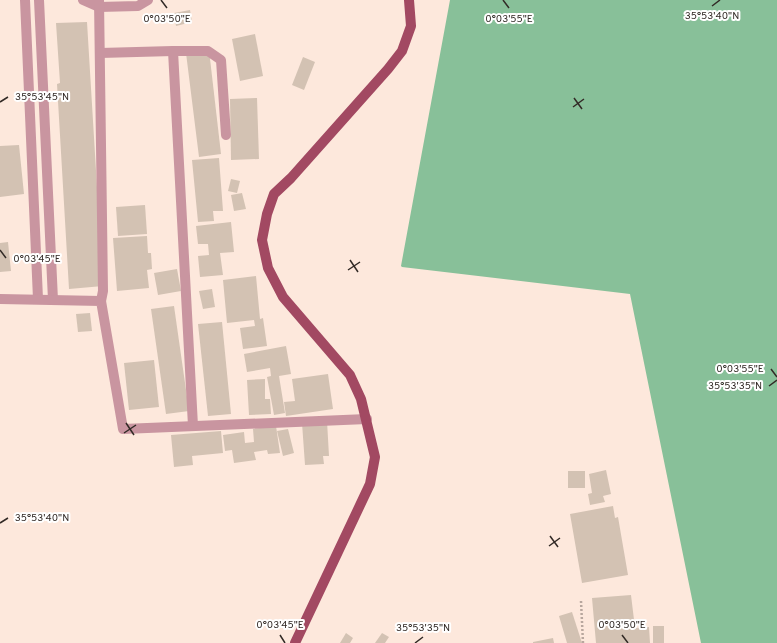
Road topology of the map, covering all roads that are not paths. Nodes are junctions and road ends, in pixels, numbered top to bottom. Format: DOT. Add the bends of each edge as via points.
graph roads {
  1 [pos="25,0"];
  2 [pos="39,0"];
  3 [pos="83,0"];
  4 [pos="148,0"];
  5 [pos="409,0"];
  6 [pos="99,3"];
  7 [pos="173,51"];
  8 [pos="100,53"];
  9 [pos="226,134"];
  10 [pos="0,299"];
  11 [pos="38,299"];
  12 [pos="53,300"];
  13 [pos="101,301"];
  14 [pos="367,419"];
  15 [pos="193,426"];
  16 [pos="295,643"];
  1 -- 11 [label="street"];
  2 -- 12 [label="street"];
  3 -- 6 [label="street"];
  4 -- 6 [label="street" via="138,6"];
  5 -- 14 [label="main road" via="411,26 402,51 301,167 274,194 262,240 268,268 283,297 350,375"];
  6 -- 8 [label="street"];
  7 -- 8 [label="street"];
  7 -- 9 [label="street" via="208,51 221,60"];
  7 -- 15 [label="street"];
  8 -- 13 [label="street" via="103,291"];
  10 -- 11 [label="street"];
  11 -- 12 [label="street"];
  12 -- 13 [label="street"];
  13 -- 15 [label="street" via="123,429"];
  14 -- 15 [label="street"];
  14 -- 16 [label="main road" via="376,457 370,484"];
}
